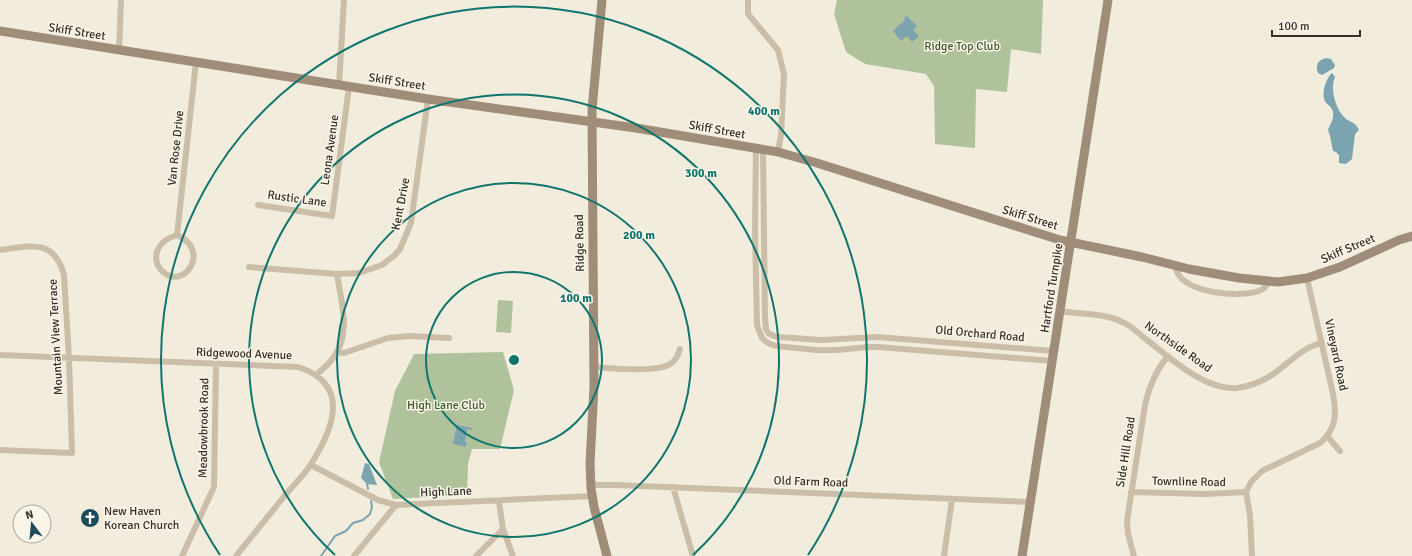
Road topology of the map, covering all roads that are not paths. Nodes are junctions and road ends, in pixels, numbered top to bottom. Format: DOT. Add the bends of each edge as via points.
graph roads {
  1 [pos="121,0"];
  2 [pos="344,0"];
  3 [pos="602,0"];
  4 [pos="748,0"];
  5 [pos="1108,0"];
  6 [pos="0,31"];
  7 [pos="119,51"];
  8 [pos="196,62"];
  9 [pos="339,85"];
  10 [pos="349,86"];
  11 [pos="428,99"];
  12 [pos="591,121"];
  13 [pos="759,149"];
  14 [pos="778,152"];
  15 [pos="258,205"];
  16 [pos="332,216"];
  17 [pos="178,235"];
  18 [pos="1412,236"];
  19 [pos="1071,242"];
  20 [pos="756,249"];
  21 [pos="764,249"];
  22 [pos="0,250"];
  23 [pos="1176,266"];
  24 [pos="249,267"];
  25 [pos="337,274"];
  26 [pos="1307,278"];
  27 [pos="1268,281"];
  28 [pos="1060,311"];
  29 [pos="770,334"];
  30 [pos="869,336"];
  31 [pos="449,338"];
  32 [pos="904,339"];
  33 [pos="766,341"];
  34 [pos="1322,343"];
  35 [pos="868,347"];
  36 [pos="680,349"];
  37 [pos="904,350"];
  38 [pos="1053,351"];
  39 [pos="337,352"];
  40 [pos="0,355"];
  41 [pos="1168,356"];
  42 [pos="69,358"];
  43 [pos="1052,361"];
  44 [pos="216,364"];
  45 [pos="593,367"];
  46 [pos="316,375"];
  47 [pos="1327,436"];
  48 [pos="0,450"];
  49 [pos="1340,451"];
  50 [pos="311,465"];
  51 [pos="591,485"];
  52 [pos="673,487"];
  53 [pos="1131,492"];
  54 [pos="1246,492"];
  55 [pos="592,496"];
  56 [pos="952,499"];
  57 [pos="499,502"];
  58 [pos="1030,502"];
  59 [pos="396,505"];
  60 [pos="503,529"];
  61 [pos="182,556"];
  62 [pos="236,556"];
  63 [pos="354,556"];
  64 [pos="476,556"];
  65 [pos="513,556"];
  66 [pos="607,556"];
  67 [pos="694,556"];
  68 [pos="944,556"];
  69 [pos="1022,556"];
  70 [pos="1134,556"];
  71 [pos="1252,556"];
  1 -- 7 [label="street"];
  2 -- 9 [label="street"];
  3 -- 12 [label="main road, Ridge Road"];
  4 -- 14 [label="street" via="748,14 778,50 784,74"];
  5 -- 19 [label="main road, Hartford Turnpike"];
  6 -- 7 [label="main road, Skiff Street"];
  7 -- 8 [label="main road, Skiff Street"];
  8 -- 9 [label="main road, Skiff Street"];
  8 -- 17 [label="street, Van Rose Drive"];
  9 -- 10 [label="main road, Skiff Street"];
  10 -- 11 [label="main road, Skiff Street"];
  10 -- 16 [label="street, Leona Avenue"];
  11 -- 12 [label="main road, Skiff Street"];
  11 -- 25 [label="street, Kent Drive" via="411,223 400,249 372,270"];
  12 -- 13 [label="main road, Skiff Street"];
  12 -- 45 [label="main road, Ridge Road"];
  13 -- 14 [label="main road, Skiff Street"];
  13 -- 20 [label="street"];
  13 -- 21 [label="street"];
  14 -- 19 [label="main road, Skiff Street"];
  15 -- 16 [label="street, Rustic Lane"];
  17 -- 17 [label="street" via="163,242 156,255 160,269 173,276 187,272 194,259 190,245"];
  18 -- 26 [label="main road, Skiff Street" via="1340,267"];
  19 -- 23 [label="main road, Skiff Street"];
  19 -- 28 [label="main road, Hartford Turnpike"];
  20 -- 21 [label="street"];
  20 -- 33 [label="street" via="757,325 762,338"];
  21 -- 29 [label="street" via="765,317 766,329"];
  22 -- 42 [label="street, Mountain View Terrace" via="36,246 50,250 58,259 64,275"];
  23 -- 27 [label="main road, Skiff Street"];
  23 -- 27 [label="street" via="1177,274 1189,284 1214,291 1240,294 1253,292 1263,289"];
  24 -- 25 [label="street, Kent Drive"];
  25 -- 39 [label="street" via="344,334"];
  26 -- 27 [label="main road, Skiff Street"];
  26 -- 34 [label="street, Vineyard Road"];
  28 -- 38 [label="main road, Hartford Turnpike"];
  28 -- 41 [label="street, Northside Road" via="1122,322"];
  29 -- 30 [label="street, Old Orchard Road" via="778,337 821,340"];
  29 -- 33 [label="street"];
  30 -- 32 [label="street, Old Orchard Road"];
  30 -- 35 [label="street"];
  31 -- 39 [label="street" via="388,338 344,353"];
  32 -- 37 [label="street"];
  32 -- 38 [label="street, Old Orchard Road"];
  33 -- 35 [label="street, Old Orchard Road" via="776,346 816,350"];
  34 -- 41 [label="street, Northside Road" via="1308,348 1263,380 1234,388 1221,387 1200,379"];
  34 -- 47 [label="street, Vineyard Road" via="1336,407 1335,418"];
  35 -- 37 [label="street, Old Orchard Road"];
  36 -- 45 [label="street" via="672,363 657,369"];
  37 -- 43 [label="street, Old Orchard Road"];
  38 -- 43 [label="main road, Hartford Turnpike"];
  39 -- 46 [label="street"];
  40 -- 42 [label="street, Ridgewood Avenue"];
  41 -- 53 [label="street, Side Hill Road" via="1156,374 1144,405"];
  42 -- 44 [label="street, Ridgewood Avenue"];
  42 -- 48 [label="street, Mountain View Terrace" via="72,453"];
  43 -- 58 [label="main road, Hartford Turnpike"];
  44 -- 46 [label="street, Ridgewood Avenue" via="298,367"];
  44 -- 61 [label="street, Meadowbrook Road" via="214,487"];
  45 -- 51 [label="main road, Ridge Road"];
  46 -- 50 [label="street, Ridgewood Avenue" via="329,391 334,406 326,438"];
  47 -- 49 [label="street"];
  47 -- 54 [label="street, Vineyard Road" via="1309,449 1262,471 1254,478"];
  50 -- 59 [label="street, High Lane" via="378,500"];
  50 -- 62 [label="street, Ridgewood Avenue"];
  51 -- 52 [label="street, Old Farm Road"];
  51 -- 55 [label="main road, Ridge Road"];
  52 -- 56 [label="street, Old Farm Road"];
  52 -- 67 [label="street"];
  53 -- 54 [label="street, Townline Road"];
  53 -- 70 [label="street, Side Hill Road" via="1127,521"];
  54 -- 71 [label="street"];
  55 -- 57 [label="street, High Lane"];
  55 -- 66 [label="main road, Ridge Road"];
  56 -- 58 [label="street, Old Farm Road"];
  56 -- 68 [label="street"];
  57 -- 59 [label="street, High Lane"];
  57 -- 60 [label="street"];
  58 -- 69 [label="main road, Hartford Turnpike"];
  59 -- 63 [label="street"];
  60 -- 64 [label="street"];
  60 -- 65 [label="street"];
}
